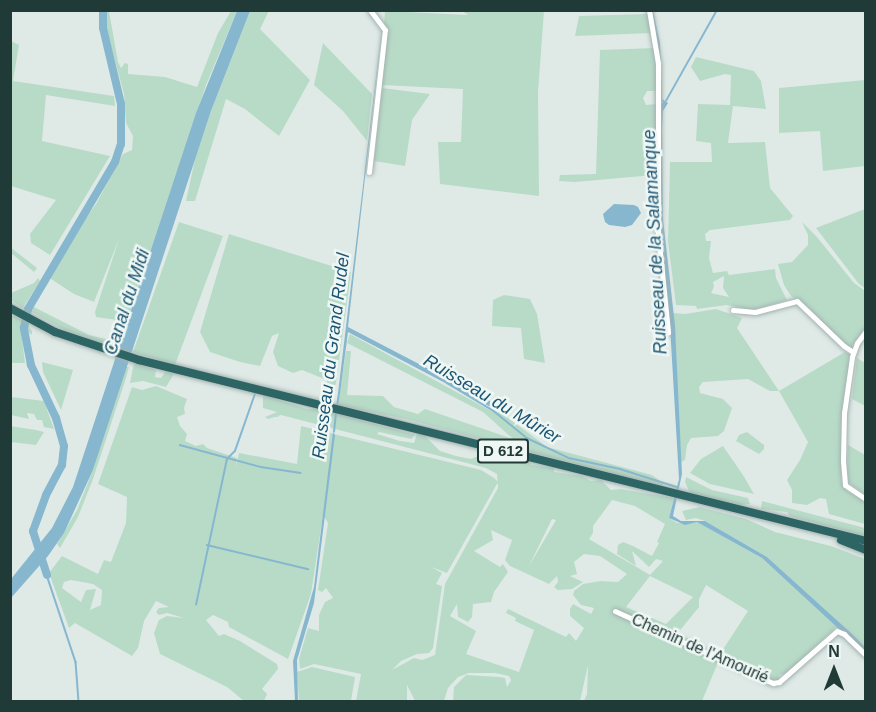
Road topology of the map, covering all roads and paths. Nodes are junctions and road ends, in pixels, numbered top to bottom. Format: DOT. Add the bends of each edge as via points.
graph roads {
  1 [pos="370,10"];
  2 [pos="649,10"];
  3 [pos="369,172"];
  4 [pos="733,310"];
  5 [pos="19,312"];
  6 [pos="866,331"];
  7 [pos="668,332"];
  8 [pos="853,352"];
  9 [pos="866,499"];
  10 [pos="785,522"];
  11 [pos="866,540"];
  12 [pos="866,550"];
  13 [pos="615,610"];
  14 [pos="866,655"];
  1 -- 3 [label="street" via="383,25"];
  2 -- 7 [label="street" via="657,55 658,233"];
  4 -- 8 [label="street" via="755,312 797,301"];
  5 -- 10 [label="highway, D 612" via="73,338 139,360"];
  6 -- 8 [label="street"];
  8 -- 9 [label="street" via="844,413 843,481"];
  10 -- 11 [label="highway, D 612"];
  10 -- 12 [label="highway, D 612"];
  13 -- 14 [label="street, Chemin de l'Amourié" via="773,683 779,682 837,631"];
}
